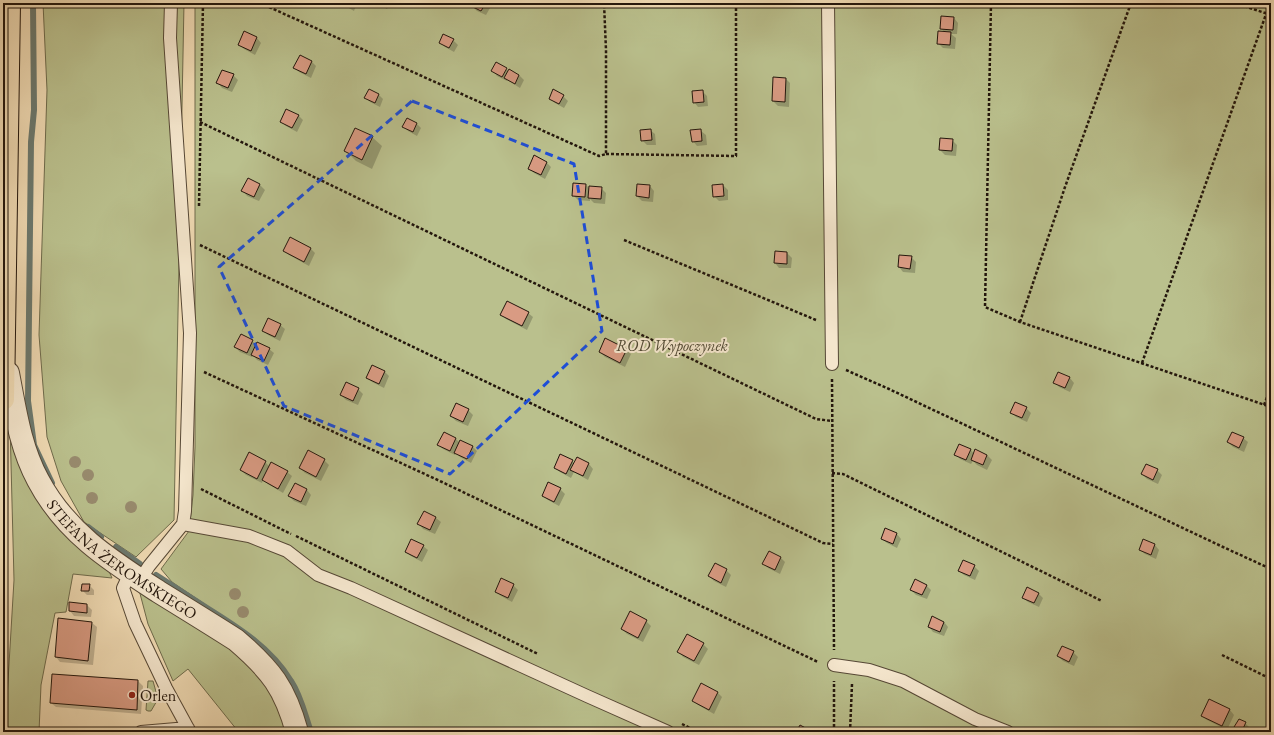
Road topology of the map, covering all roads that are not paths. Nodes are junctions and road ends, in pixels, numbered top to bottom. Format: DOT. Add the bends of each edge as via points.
graph roads {
  1 [pos="9,3"];
  2 [pos="171,3"];
  3 [pos="828,3"];
  4 [pos="4,349"];
  5 [pos="832,364"];
  6 [pos="3,399"];
  7 [pos="183,524"];
  8 [pos="135,576"];
  9 [pos="834,665"];
  10 [pos="189,730"];
  11 [pos="141,732"];
  12 [pos="297,732"];
  13 [pos="668,732"];
  14 [pos="1008,732"];
  1 -- 4 [label="main road"];
  2 -- 7 [label="lane" via="170,38 190,333"];
  3 -- 5 [label="lane"];
  4 -- 6 [label="main road"];
  4 -- 8 [label="street, STEFANA ŻEROMSKIEGO" via="17,424 38,480 55,508 72,528"];
  7 -- 8 [label="lane" via="149,566"];
  7 -- 13 [label="lane" via="249,536 287,551 318,575"];
  8 -- 10 [label="lane" via="123,588 135,623"];
  8 -- 12 [label="street, STEFANA ŻEROMSKIEGO" via="236,640 267,669 281,688"];
  9 -- 14 [label="lane" via="869,670 904,681 975,719"];
  10 -- 11 [label="lane"];
}
